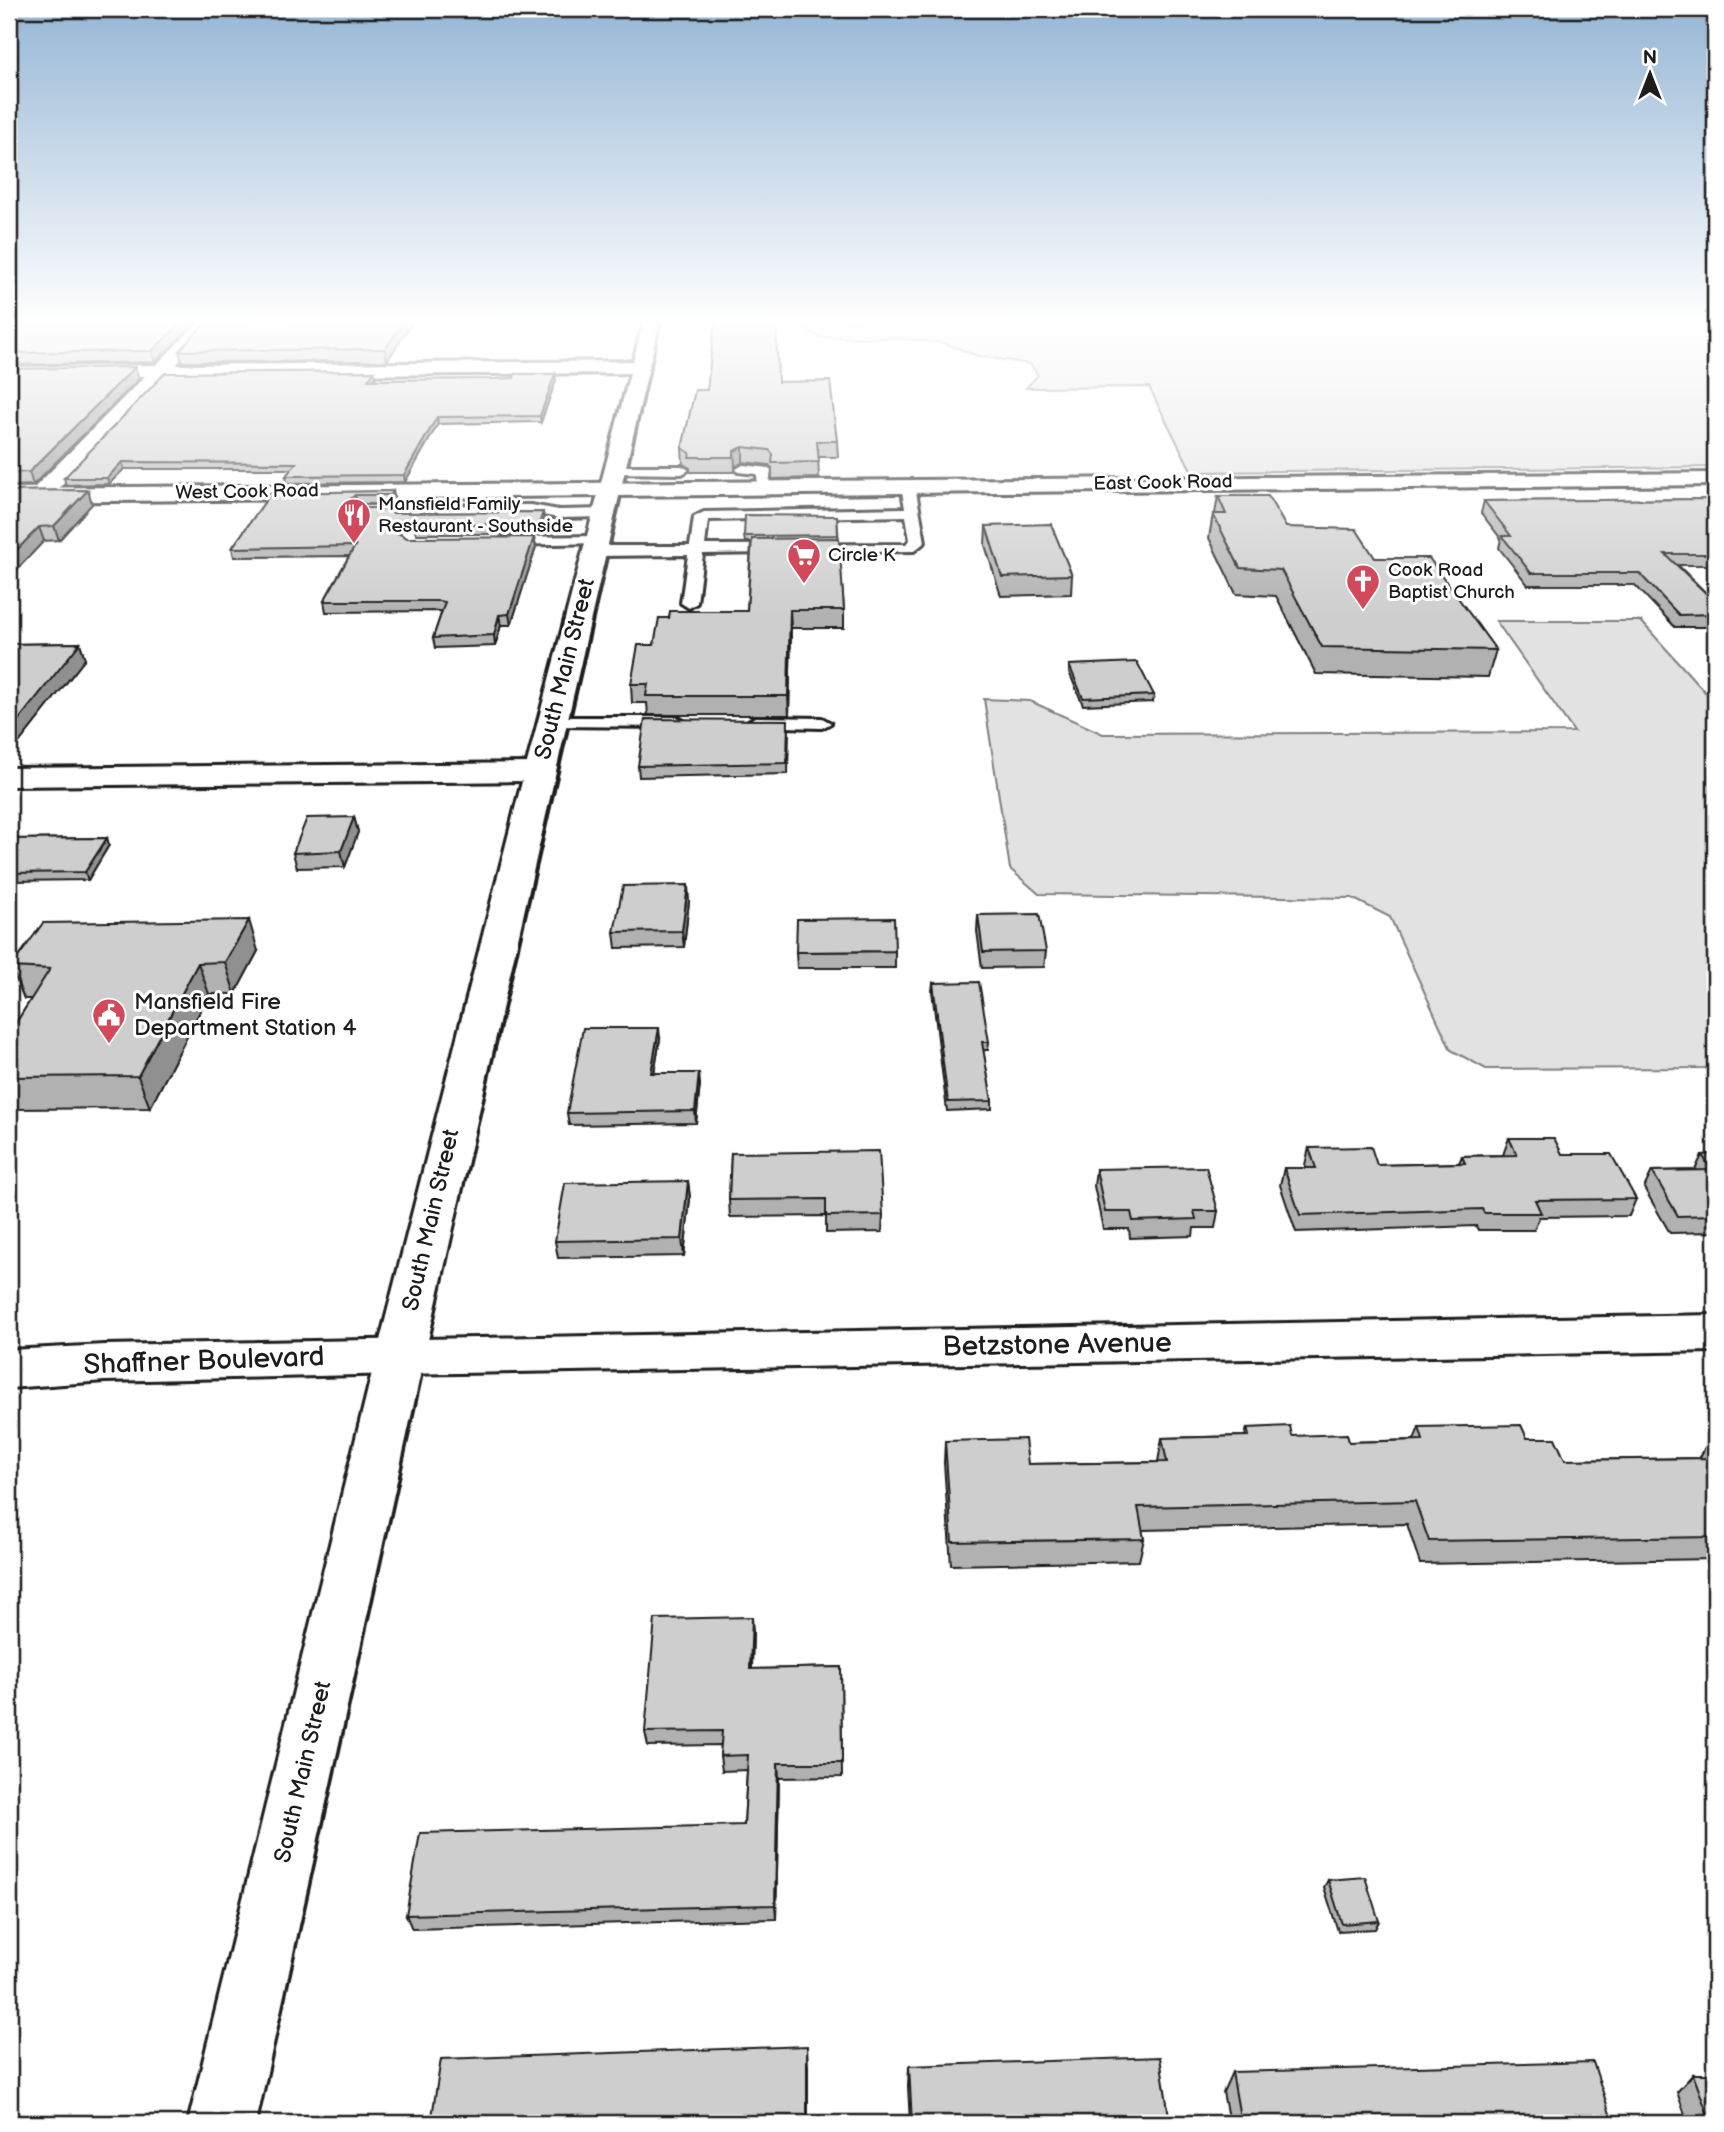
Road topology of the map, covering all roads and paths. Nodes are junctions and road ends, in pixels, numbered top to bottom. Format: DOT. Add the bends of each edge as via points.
graph roads {
  1 [pos="113,419"];
  2 [pos="627,419"];
  3 [pos="743,469"];
  4 [pos="682,470"];
  5 [pos="1715,478"];
  6 [pos="612,479"];
  7 [pos="908,486"];
  8 [pos="763,487"];
  9 [pos="444,490"];
  10 [pos="9,495"];
  11 [pos="40,495"];
  12 [pos="356,510"];
  13 [pos="428,510"];
  14 [pos="913,512"];
  15 [pos="604,513"];
  16 [pos="415,522"];
  17 [pos="490,541"];
  18 [pos="596,546"];
  19 [pos="696,550"];
  20 [pos="690,603"];
  21 [pos="551,722"];
  22 [pos="700,722"];
  23 [pos="741,722"];
  24 [pos="822,723"];
  25 [pos="539,772"];
  26 [pos="9,777"];
  27 [pos="1715,1333"];
  28 [pos="399,1356"];
  29 [pos="9,1369"];
  30 [pos="222,2123"];
  1 -- 11 [label="street"];
  2 -- 6 [label="street, South Main Street"];
  3 -- 8 [label="lane" via="764,471"];
  4 -- 6 [label="lane"];
  5 -- 7 [label="street, East Cook Road"];
  6 -- 8 [label="street, East Cook Road"];
  6 -- 9 [label="street, West Cook Road"];
  6 -- 15 [label="street, South Main Street"];
  7 -- 8 [label="street, East Cook Road"];
  7 -- 14 [label="lane"];
  9 -- 11 [label="street, West Cook Road"];
  9 -- 13 [label="lane"];
  10 -- 11 [label="street, West Cook Road"];
  12 -- 13 [label="lane"];
  13 -- 15 [label="lane"];
  13 -- 16 [label="lane"];
  14 -- 19 [label="lane" via="709,514 701,517"];
  14 -- 19 [label="lane" via="918,542 909,548"];
  15 -- 18 [label="street, South Main Street"];
  17 -- 18 [label="lane"];
  18 -- 19 [label="lane"];
  18 -- 21 [label="street, South Main Street"];
  19 -- 20 [label="lane"];
  21 -- 22 [label="lane"];
  21 -- 25 [label="street, South Main Street"];
  23 -- 24 [label="lane"];
  25 -- 26 [label="street"];
  25 -- 28 [label="street, South Main Street"];
  27 -- 28 [label="street, Betzstone Avenue"];
  28 -- 29 [label="street, Shaffner Boulevard"];
  28 -- 30 [label="street, South Main Street"];
}
